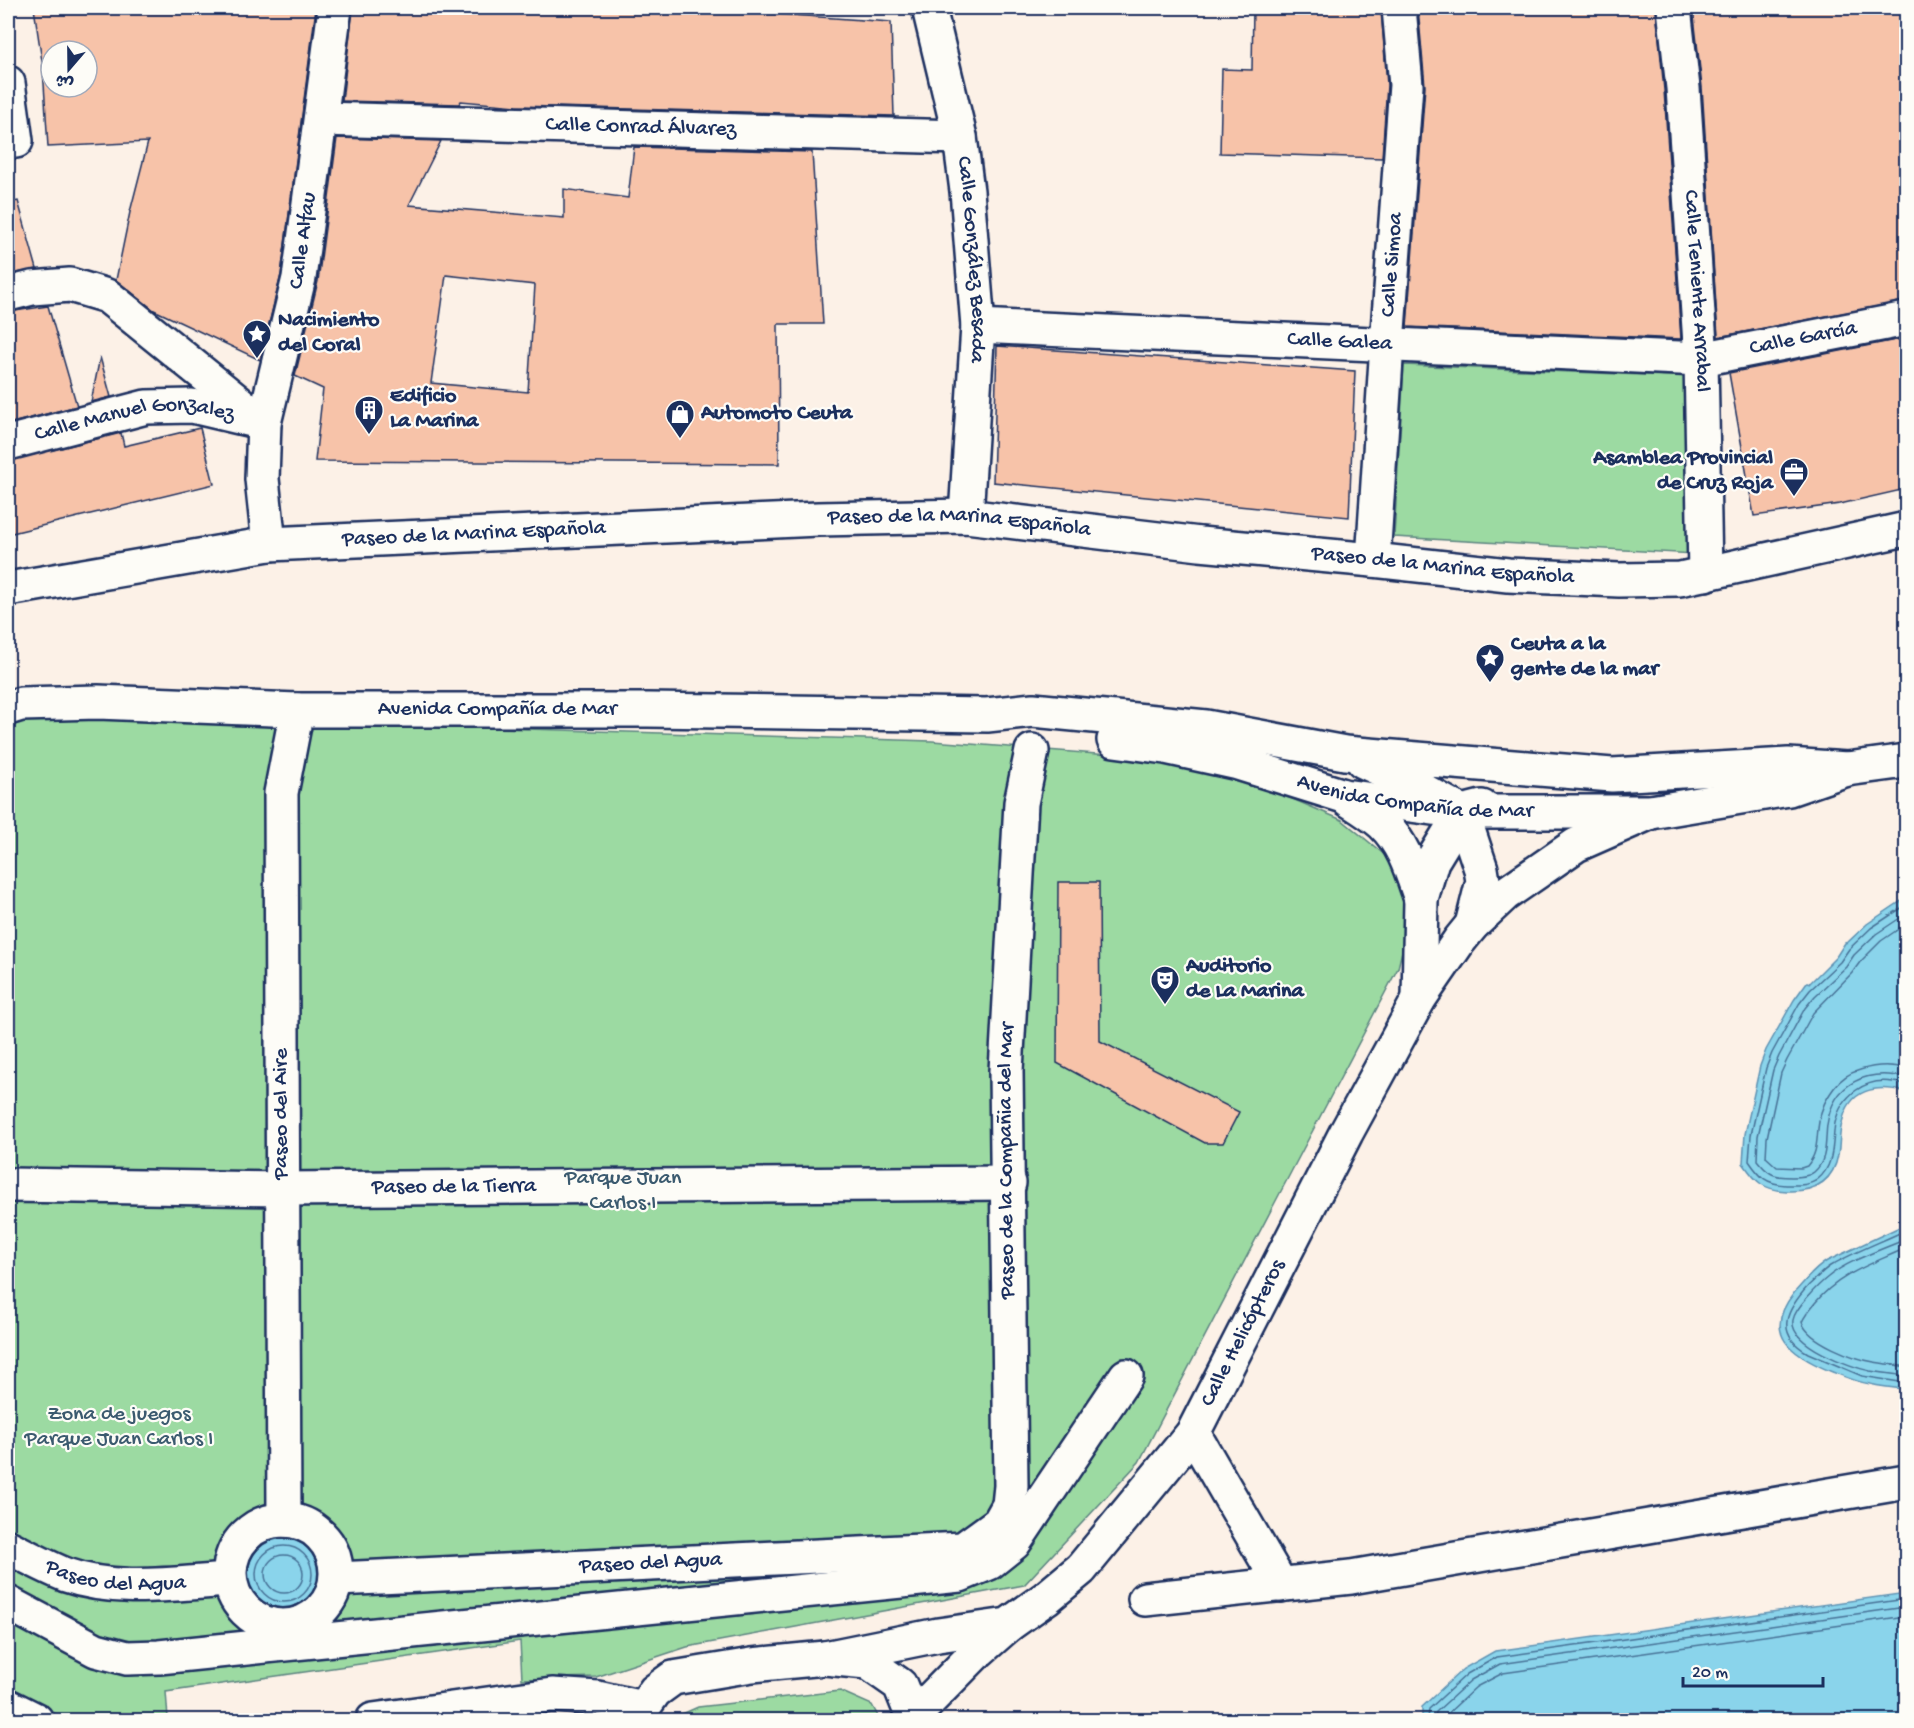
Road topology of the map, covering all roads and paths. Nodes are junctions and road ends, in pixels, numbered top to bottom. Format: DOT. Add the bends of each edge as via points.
graph roads {
  1 [pos="335,8"];
  2 [pos="929,8"];
  3 [pos="1399,8"];
  4 [pos="1674,8"];
  5 [pos="8,83"];
  6 [pos="321,119"];
  7 [pos="960,137"];
  8 [pos="16,141"];
  9 [pos="8,294"];
  10 [pos="1906,319"];
  11 [pos="978,326"];
  12 [pos="1387,344"];
  13 [pos="1701,359"];
  14 [pos="264,423"];
  15 [pos="8,443"];
  16 [pos="966,516"];
  17 [pos="1906,529"];
  18 [pos="269,544"];
  19 [pos="1373,560"];
  20 [pos="1705,574"];
  21 [pos="8,589"];
  22 [pos="8,708"];
  23 [pos="297,711"];
  24 [pos="987,715"];
  25 [pos="1032,751"];
  26 [pos="1345,753"];
  27 [pos="1906,761"];
  28 [pos="1847,770"];
  29 [pos="1612,775"];
  30 [pos="1344,796"];
  31 [pos="1462,812"];
  32 [pos="1651,812"];
  33 [pos="1421,899"];
  34 [pos="1472,925"];
  35 [pos="1419,999"];
  36 [pos="1009,1183"];
  37 [pos="8,1185"];
  38 [pos="283,1189"];
  39 [pos="1126,1376"];
  40 [pos="1193,1433"];
  41 [pos="1906,1482"];
  42 [pos="284,1520"];
  43 [pos="8,1547"];
  44 [pos="963,1549"];
  45 [pos="337,1579"];
  46 [pos="230,1580"];
  47 [pos="1281,1585"];
  48 [pos="1145,1599"];
  49 [pos="8,1603"];
  50 [pos="1008,1625"];
  51 [pos="825,1658"];
  52 [pos="8,1706"];
  53 [pos="641,1714"];
  54 [pos="913,1719"];
  55 [pos="36,1720"];
  56 [pos="373,1720"];
  1 -- 6 [label="street, Calle Alfau"];
  2 -- 7 [label="street, Calle González Besada"];
  3 -- 12 [label="street, Calle Simoa" via="1406,85"];
  4 -- 13 [label="street, Calle Teniente Arrabal"];
  5 -- 8 [label="street"];
  6 -- 7 [label="street, Calle Conrad Álvarez"];
  6 -- 14 [label="street, Calle Alfau" via="299,278"];
  7 -- 11 [label="street, Calle González Besada"];
  9 -- 14 [label="street" via="70,285 106,296"];
  10 -- 13 [label="street, Calle García"];
  11 -- 12 [label="street, Calle Galea"];
  11 -- 16 [label="street, Calle González Besada"];
  12 -- 13 [label="street, Calle Galea"];
  12 -- 19 [label="street, Calle Simoa"];
  13 -- 20 [label="street, Calle Teniente Arrabal"];
  14 -- 15 [label="street, Calle Manuel Gonzalez" via="192,406 146,407"];
  14 -- 18 [label="street, Calle Alfau" via="262,479"];
  16 -- 18 [label="street, Paseo de la Marina Española"];
  16 -- 19 [label="street, Paseo de la Marina Española"];
  17 -- 20 [label="street, Paseo de la Marina Española"];
  18 -- 21 [label="street, Paseo de la Marina Española"];
  19 -- 20 [label="street, Paseo de la Marina Española" via="1508,576 1619,580 1680,579"];
  22 -- 23 [label="street, Avenida Compañía de Mar" via="21,704 98,702"];
  23 -- 24 [label="street, Avenida Compañía de Mar" via="648,710"];
  23 -- 38 [label="street, Paseo del Aire" via="281,793"];
  24 -- 26 [label="street, Avenida Compañía de Mar" via="1033,710 1206,727"];
  24 -- 30 [label="street, Avenida Compañía de Mar" via="1032,733 1165,747"];
  25 -- 36 [label="street, Paseo de la Compañia del Mar" via="1021,803 1006,1071"];
  26 -- 29 [label="street, Avenida Compañía de Mar"];
  26 -- 31 [label="street"];
  27 -- 28 [label="street, Avenida Compañía de Mar"];
  28 -- 29 [label="street, Avenida Compañía de Mar" via="1788,765"];
  28 -- 32 [label="street, Avenida Compañía de Mar" via="1789,789"];
  29 -- 31 [label="street"];
  30 -- 31 [label="street, Avenida Compañía de Mar"];
  30 -- 33 [label="street" via="1390,831 1405,856"];
  31 -- 32 [label="street, Avenida Compañía de Mar"];
  31 -- 33 [label="street" via="1432,861"];
  31 -- 34 [label="street" via="1483,881"];
  32 -- 34 [label="street, Calle Helicópteros" via="1576,844 1505,894"];
  33 -- 35 [label="street"];
  34 -- 35 [label="street, Calle Helicópteros"];
  35 -- 40 [label="street, Calle Helicópteros"];
  36 -- 38 [label="street, Paseo de la Tierra"];
  36 -- 44 [label="street, Paseo de la Compañia del Mar" via="1009,1505 999,1523"];
  37 -- 38 [label="street, Paseo de la Tierra"];
  38 -- 42 [label="street, Paseo del Aire"];
  39 -- 49 [label="street" via="1014,1543 989,1563 960,1575 127,1658 96,1650"];
  40 -- 47 [label="street"];
  40 -- 50 [label="street, Calle Helicópteros" via="1081,1569"];
  41 -- 47 [label="street" via="1351,1577"];
  42 -- 45 [label="street" via="302,1523 324,1537 333,1553"];
  42 -- 46 [label="street" via="255,1527 243,1537 230,1565"];
  43 -- 46 [label="street, Paseo del Agua" via="66,1575 103,1583"];
  44 -- 45 [label="street, Paseo del Agua"];
  45 -- 46 [label="street" via="329,1602 313,1619 278,1626 255,1619 246,1611"];
  47 -- 48 [label="street"];
  50 -- 51 [label="street, Calle Helicópteros"];
  50 -- 54 [label="street, Calle Helicópteros"];
  51 -- 53 [label="street, Calle Helicópteros" via="673,1678 656,1691"];
  51 -- 54 [label="street, Calle Helicópteros" via="867,1662 900,1685"];
  52 -- 55 [label="street"];
  53 -- 56 [label="street" via="598,1698 552,1695"];
}
